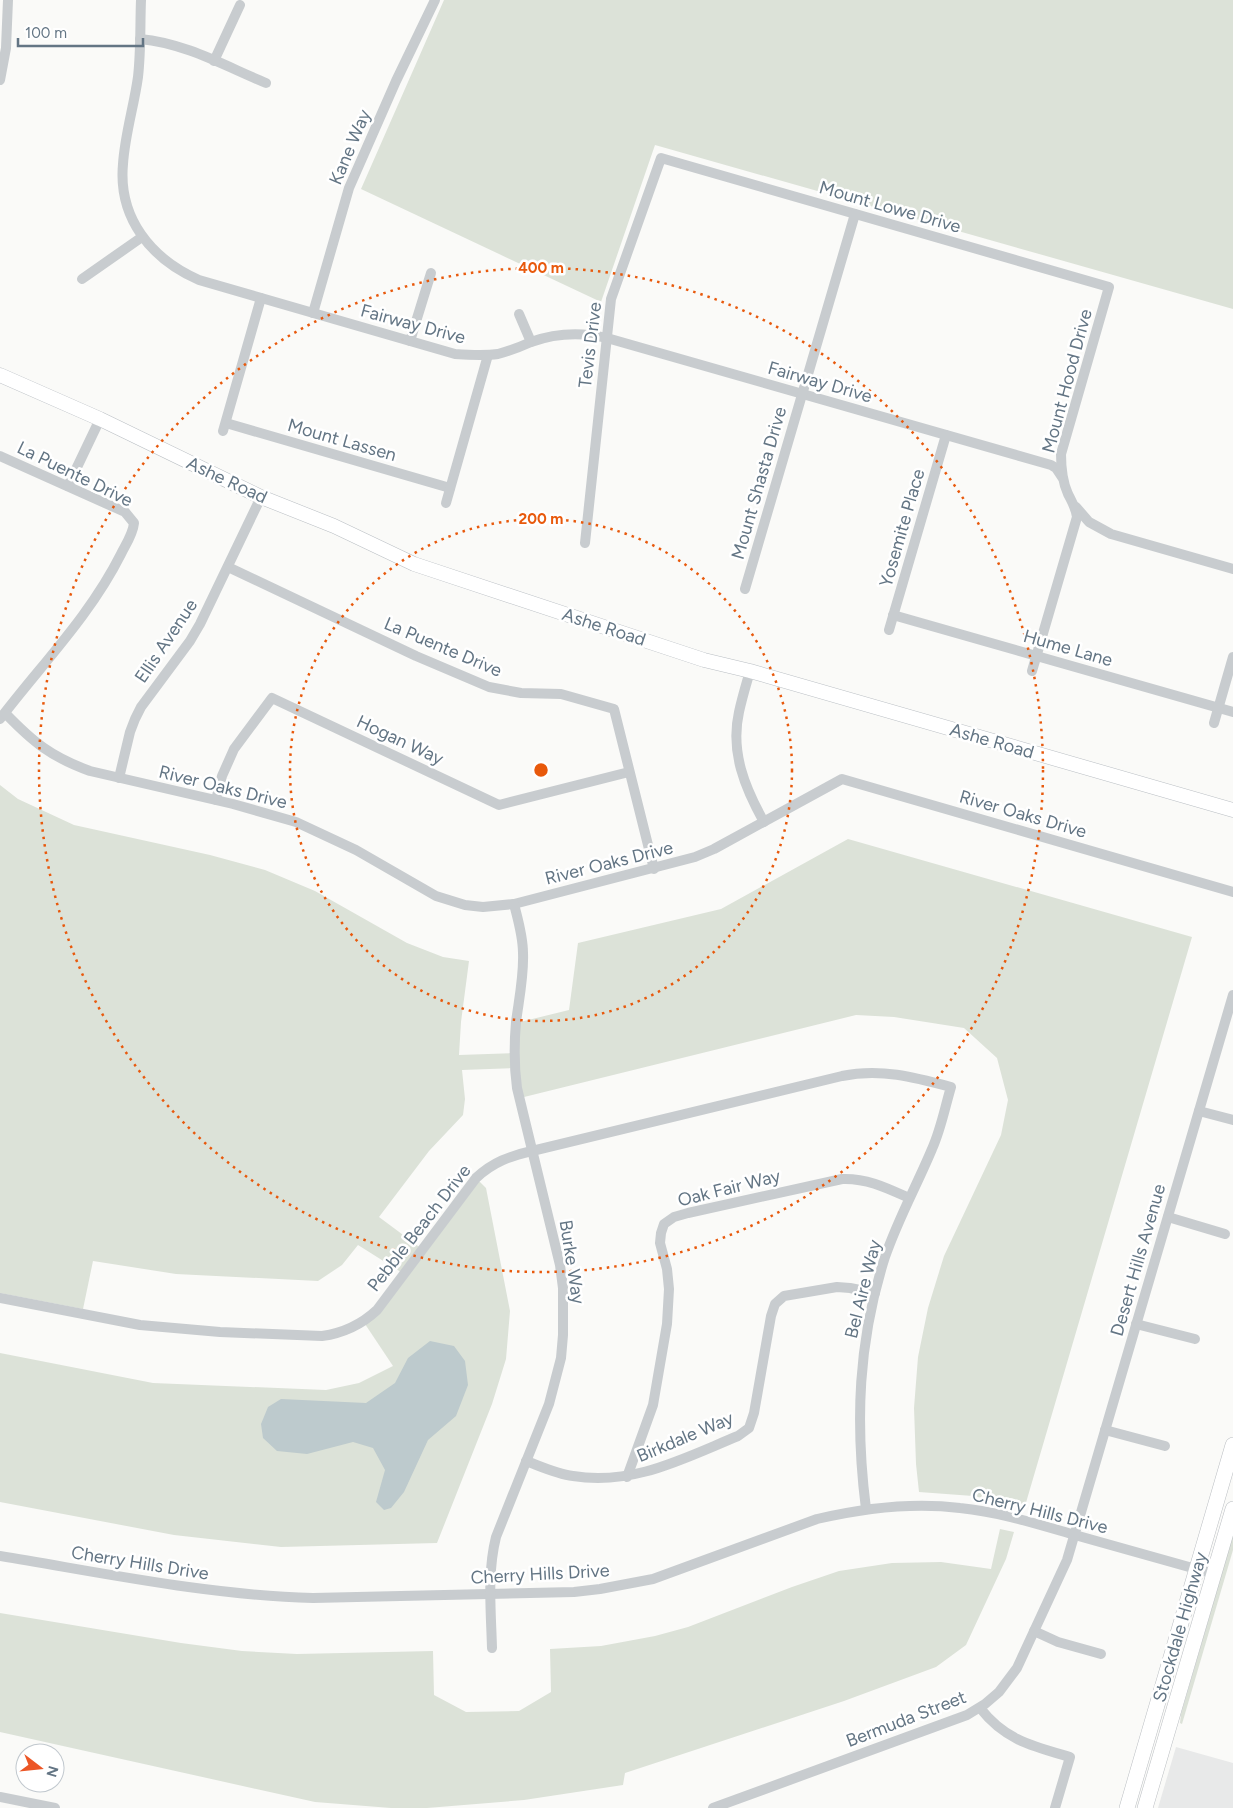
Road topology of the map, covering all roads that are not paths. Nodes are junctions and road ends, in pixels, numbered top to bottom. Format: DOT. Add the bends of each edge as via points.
graph roads {
  1 [pos="8,0"];
  2 [pos="141,0"];
  3 [pos="435,0"];
  4 [pos="240,5"];
  5 [pos="140,40"];
  6 [pos="214,61"];
  7 [pos="0,80"];
  8 [pos="266,83"];
  9 [pos="661,158"];
  10 [pos="855,214"];
  11 [pos="142,237"];
  12 [pos="431,273"];
  13 [pos="82,279"];
  14 [pos="1109,287"];
  15 [pos="261,298"];
  16 [pos="313,313"];
  17 [pos="519,314"];
  18 [pos="607,338"];
  19 [pos="410,341"];
  20 [pos="531,342"];
  21 [pos="488,355"];
  22 [pos="0,375"];
  23 [pos="802,394"];
  24 [pos="100,419"];
  25 [pos="946,435"];
  26 [pos="0,456"];
  27 [pos="1063,478"];
  28 [pos="68,486"];
  29 [pos="450,488"];
  30 [pos="261,497"];
  31 [pos="446,503"];
  32 [pos="1074,504"];
  33 [pos="586,543"];
  34 [pos="228,567"];
  35 [pos="1233,569"];
  36 [pos="745,589"];
  37 [pos="893,615"];
  38 [pos="889,630"];
  39 [pos="1037,656"];
  40 [pos="1233,657"];
  41 [pos="750,671"];
  42 [pos="1032,671"];
  43 [pos="1218,708"];
  44 [pos="1233,712"];
  45 [pos="2,716"];
  46 [pos="1214,723"];
  47 [pos="629,772"];
  48 [pos="119,778"];
  49 [pos="216,800"];
  50 [pos="1233,810"];
  51 [pos="764,822"];
  52 [pos="654,869"];
  53 [pos="1233,892"];
  54 [pos="514,904"];
  55 [pos="1232,1001"];
  56 [pos="951,1087"];
  57 [pos="1199,1111"];
  58 [pos="1233,1120"];
  59 [pos="532,1151"];
  60 [pos="909,1198"];
  61 [pos="1168,1217"];
  62 [pos="1225,1234"];
  63 [pos="874,1293"];
  64 [pos="0,1298"];
  65 [pos="1136,1324"];
  66 [pos="1195,1340"];
  67 [pos="1105,1430"];
  68 [pos="1233,1445"];
  69 [pos="1164,1446"];
  70 [pos="526,1461"];
  71 [pos="627,1477"];
  72 [pos="866,1509"];
  73 [pos="1233,1509"];
  74 [pos="1074,1535"];
  75 [pos="0,1556"];
  76 [pos="1197,1570"];
  77 [pos="1214,1574"];
  78 [pos="490,1594"];
  79 [pos="1034,1631"];
  80 [pos="492,1648"];
  81 [pos="1102,1654"];
  82 [pos="980,1708"];
  83 [pos="0,1797"];
  84 [pos="55,1808"];
  85 [pos="713,1808"];
  86 [pos="1055,1808"];
  87 [pos="1127,1808"];
  88 [pos="1145,1808"];
  1 -- 7 [label="street" via="6,48"];
  2 -- 5 [label="street, Fairway Drive"];
  3 -- 16 [label="street, Kane Way" via="349,188"];
  4 -- 6 [label="street"];
  5 -- 6 [label="street" via="171,44"];
  5 -- 11 [label="street, Fairway Drive" via="138,77 122,179 129,210"];
  6 -- 8 [label="street"];
  9 -- 10 [label="street, Mount Lowe Drive"];
  9 -- 18 [label="street, Tevis Drive" via="611,299"];
  10 -- 14 [label="street, Mount Lowe Drive"];
  10 -- 23 [label="street, Mount Shasta Drive"];
  11 -- 13 [label="street"];
  11 -- 15 [label="street, Fairway Drive" via="160,257 184,274"];
  12 -- 19 [label="street"];
  14 -- 27 [label="street, Mount Hood Drive" via="1064,442"];
  15 -- 16 [label="street, Fairway Drive"];
  15 -- 29 [label="street, Mount Lassen" via="225,427"];
  16 -- 19 [label="street, Fairway Drive"];
  17 -- 20 [label="street"];
  18 -- 20 [label="street, Fairway Drive" via="565,334"];
  18 -- 23 [label="street, Fairway Drive"];
  18 -- 33 [label="street, Tevis Drive"];
  19 -- 21 [label="street, Fairway Drive" via="455,354"];
  20 -- 21 [label="street, Fairway Drive"];
  21 -- 29 [label="street"];
  22 -- 24 [label="street, Ashe Road"];
  23 -- 25 [label="street, Fairway Drive"];
  23 -- 36 [label="street, Mount Shasta Drive"];
  24 -- 28 [label="street"];
  24 -- 30 [label="street, Ashe Road"];
  25 -- 27 [label="street, Fairway Drive" via="1051,465"];
  25 -- 37 [label="street, Yosemite Place"];
  26 -- 28 [label="street, La Puente Drive"];
  27 -- 32 [label="street, Mount Hood Drive"];
  28 -- 45 [label="street, La Puente Drive" via="125,512 134,522 133,531 90,607"];
  29 -- 31 [label="street"];
  30 -- 34 [label="street, Ellis Avenue"];
  30 -- 41 [label="street, Ashe Road" via="334,526 414,564 704,660"];
  32 -- 35 [label="street" via="1089,522 1111,534"];
  32 -- 39 [label="street, Mount Hood Drive" via="1077,517"];
  34 -- 47 [label="street, La Puente Drive" via="489,686 521,693 561,694 614,709"];
  34 -- 48 [label="street, Ellis Avenue" via="197,630 134,719"];
  37 -- 38 [label="street, Yosemite Place"];
  37 -- 39 [label="street, Hume Lane"];
  39 -- 42 [label="street, Mount Hood Drive"];
  39 -- 43 [label="street, Hume Lane"];
  40 -- 43 [label="street"];
  41 -- 50 [label="street, Ashe Road"];
  41 -- 51 [label="street" via="739,713 737,747 743,781"];
  43 -- 44 [label="street, Hume Lane"];
  43 -- 46 [label="street"];
  45 -- 48 [label="street, River Oaks Drive" via="55,756 90,771"];
  47 -- 49 [label="street, Hogan Way" via="499,805 272,698 227,762"];
  47 -- 52 [label="street, La Puente Drive"];
  48 -- 49 [label="street, River Oaks Drive"];
  49 -- 54 [label="street, River Oaks Drive" via="265,812 326,835 449,901 483,907"];
  51 -- 52 [label="street, River Oaks Drive" via="714,849"];
  51 -- 53 [label="street, River Oaks Drive" via="842,779"];
  52 -- 54 [label="street, River Oaks Drive"];
  54 -- 59 [label="street, Burke Way" via="523,952 515,1068"];
  55 -- 57 [label="street, Desert Hills Avenue"];
  56 -- 59 [label="street, Pebble Beach Drive" via="904,1074 852,1074"];
  56 -- 60 [label="street, Bel Aire Way" via="932,1148"];
  57 -- 58 [label="street"];
  57 -- 61 [label="street, Desert Hills Avenue"];
  59 -- 64 [label="street, Pebble Beach Drive" via="508,1157 486,1169 377,1310 357,1326 334,1334 183,1330 108,1320"];
  59 -- 70 [label="street, Burke Way" via="558,1258 564,1312 556,1381"];
  60 -- 63 [label="street, Bel Aire Way"];
  60 -- 71 [label="street, Oak Fair Way" via="876,1183 842,1179 688,1213 664,1224 660,1243 669,1288 667,1324 653,1405"];
  61 -- 62 [label="street"];
  61 -- 65 [label="street, Desert Hills Avenue"];
  63 -- 71 [label="street, Birkdale Way" via="837,1287 784,1296 775,1304 771,1316 749,1428 738,1436 651,1471"];
  63 -- 72 [label="street, Bel Aire Way" via="859,1400"];
  65 -- 66 [label="street"];
  65 -- 67 [label="street, Desert Hills Avenue"];
  67 -- 69 [label="street"];
  67 -- 74 [label="street, Desert Hills Avenue"];
  68 -- 76 [label="main road, Stockdale Highway"];
  70 -- 71 [label="street, Birkdale Way" via="571,1476"];
  70 -- 78 [label="street, Burke Way" via="496,1537 490,1568"];
  72 -- 74 [label="street, Cherry Hills Drive" via="959,1507 1012,1517"];
  72 -- 78 [label="street, Cherry Hills Drive" via="800,1524 678,1571 627,1585 574,1592"];
  73 -- 77 [label="main road, Stockdale Highway"];
  74 -- 76 [label="street, Cherry Hills Drive"];
  74 -- 79 [label="street, Bermuda Street" via="1067,1560"];
  75 -- 78 [label="street, Cherry Hills Drive" via="233,1594 313,1598"];
  76 -- 77 [label="street, Cherry Hills Drive"];
  76 -- 87 [label="main road, Stockdale Highway"];
  77 -- 88 [label="main road, Stockdale Highway"];
  78 -- 80 [label="street, Burke Way"];
  79 -- 81 [label="street" via="1058,1642"];
  79 -- 82 [label="street, Bermuda Street" via="1009,1680"];
  82 -- 85 [label="street, Bermuda Street"];
  82 -- 86 [label="street" via="1009,1736 1070,1757"];
  83 -- 84 [label="street"];
}
